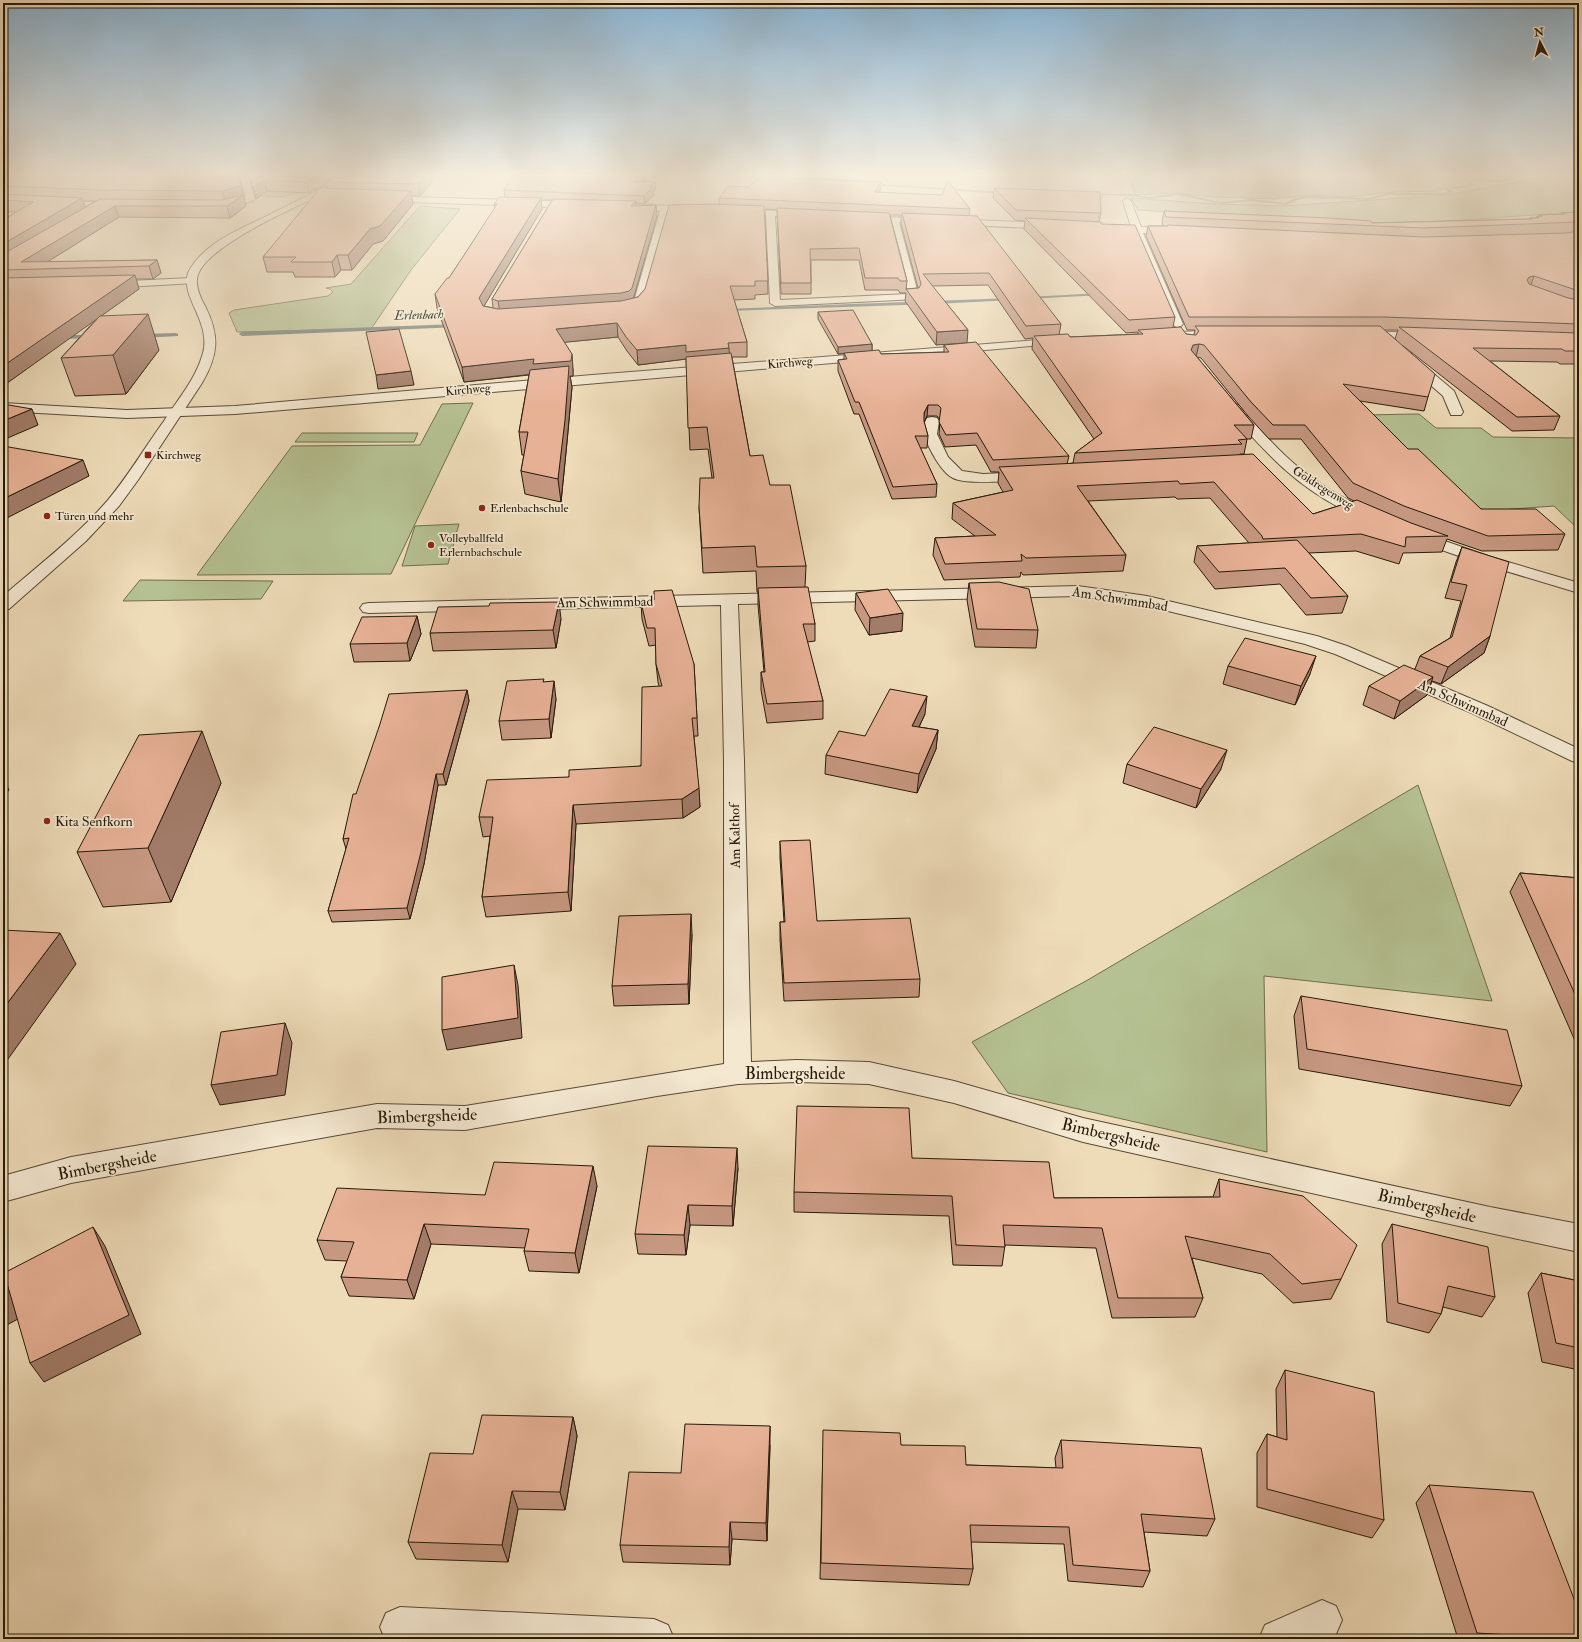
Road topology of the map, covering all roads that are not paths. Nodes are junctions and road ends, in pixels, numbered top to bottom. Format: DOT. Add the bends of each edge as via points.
graph roads {
  1 [pos="210,254"];
  2 [pos="653,254"];
  3 [pos="772,254"];
  4 [pos="903,254"];
  5 [pos="1147,254"];
  6 [pos="191,282"];
  7 [pos="97,286"];
  8 [pos="606,311"];
  9 [pos="1234,333"];
  10 [pos="1182,334"];
  11 [pos="1349,334"];
  12 [pos="1380,334"];
  13 [pos="1434,336"];
  14 [pos="1144,337"];
  15 [pos="1073,340"];
  16 [pos="1190,346"];
  17 [pos="1224,396"];
  18 [pos="3,407"];
  19 [pos="1456,412"];
  20 [pos="176,413"];
  21 [pos="932,421"];
  22 [pos="1283,462"];
  23 [pos="1268,463"];
  24 [pos="1039,475"];
  25 [pos="1386,523"];
  26 [pos="1401,530"];
  27 [pos="1579,588"];
  28 [pos="729,599"];
  29 [pos="3,604"];
  30 [pos="369,608"];
  31 [pos="1579,758"];
  32 [pos="738,1074"];
  33 [pos="3,1189"];
  34 [pos="1579,1238"];
  35 [pos="1322,1620"];
  36 [pos="400,1627"];
  37 [pos="654,1639"];
  38 [pos="1279,1639"];
  1 -- 6 [label="street" via="194,271"];
  2 -- 8 [label="street" via="639,302 635,307"];
  3 -- 4 [label="street" via="775,303 914,297"];
  5 -- 10 [label="street"];
  6 -- 7 [label="street"];
  6 -- 20 [label="street" via="209,328 210,341 202,371"];
  9 -- 10 [label="street"];
  10 -- 14 [label="street"];
  10 -- 16 [label="street"];
  11 -- 12 [label="street"];
  12 -- 13 [label="street"];
  12 -- 19 [label="street" via="1449,394"];
  15 -- 20 [label="street, Kirchweg"];
  17 -- 22 [label="street, Goldregenweg"];
  18 -- 20 [label="street, Kirchweg" via="127,414"];
  20 -- 29 [label="street" via="127,486 104,515"];
  21 -- 24 [label="street" via="930,434 942,459 958,474 983,478"];
  22 -- 23 [label="street"];
  22 -- 25 [label="street, Goldregenweg" via="1333,497"];
  26 -- 27 [label="street" via="1485,560"];
  28 -- 30 [label="street, Am Schwimmbad"];
  28 -- 31 [label="street, Am Schwimmbad" via="1078,591 1146,601 1311,640 1341,650 1481,710"];
  28 -- 32 [label="street, Am Kalthof"];
  32 -- 33 [label="street, Bimbergsheide" via="656,1085 465,1118 377,1116 71,1170"];
  32 -- 34 [label="street, Bimbergsheide" via="797,1071 869,1073 954,1092 1083,1130"];
  35 -- 38 [label="street"];
  36 -- 37 [label="street"];
}
